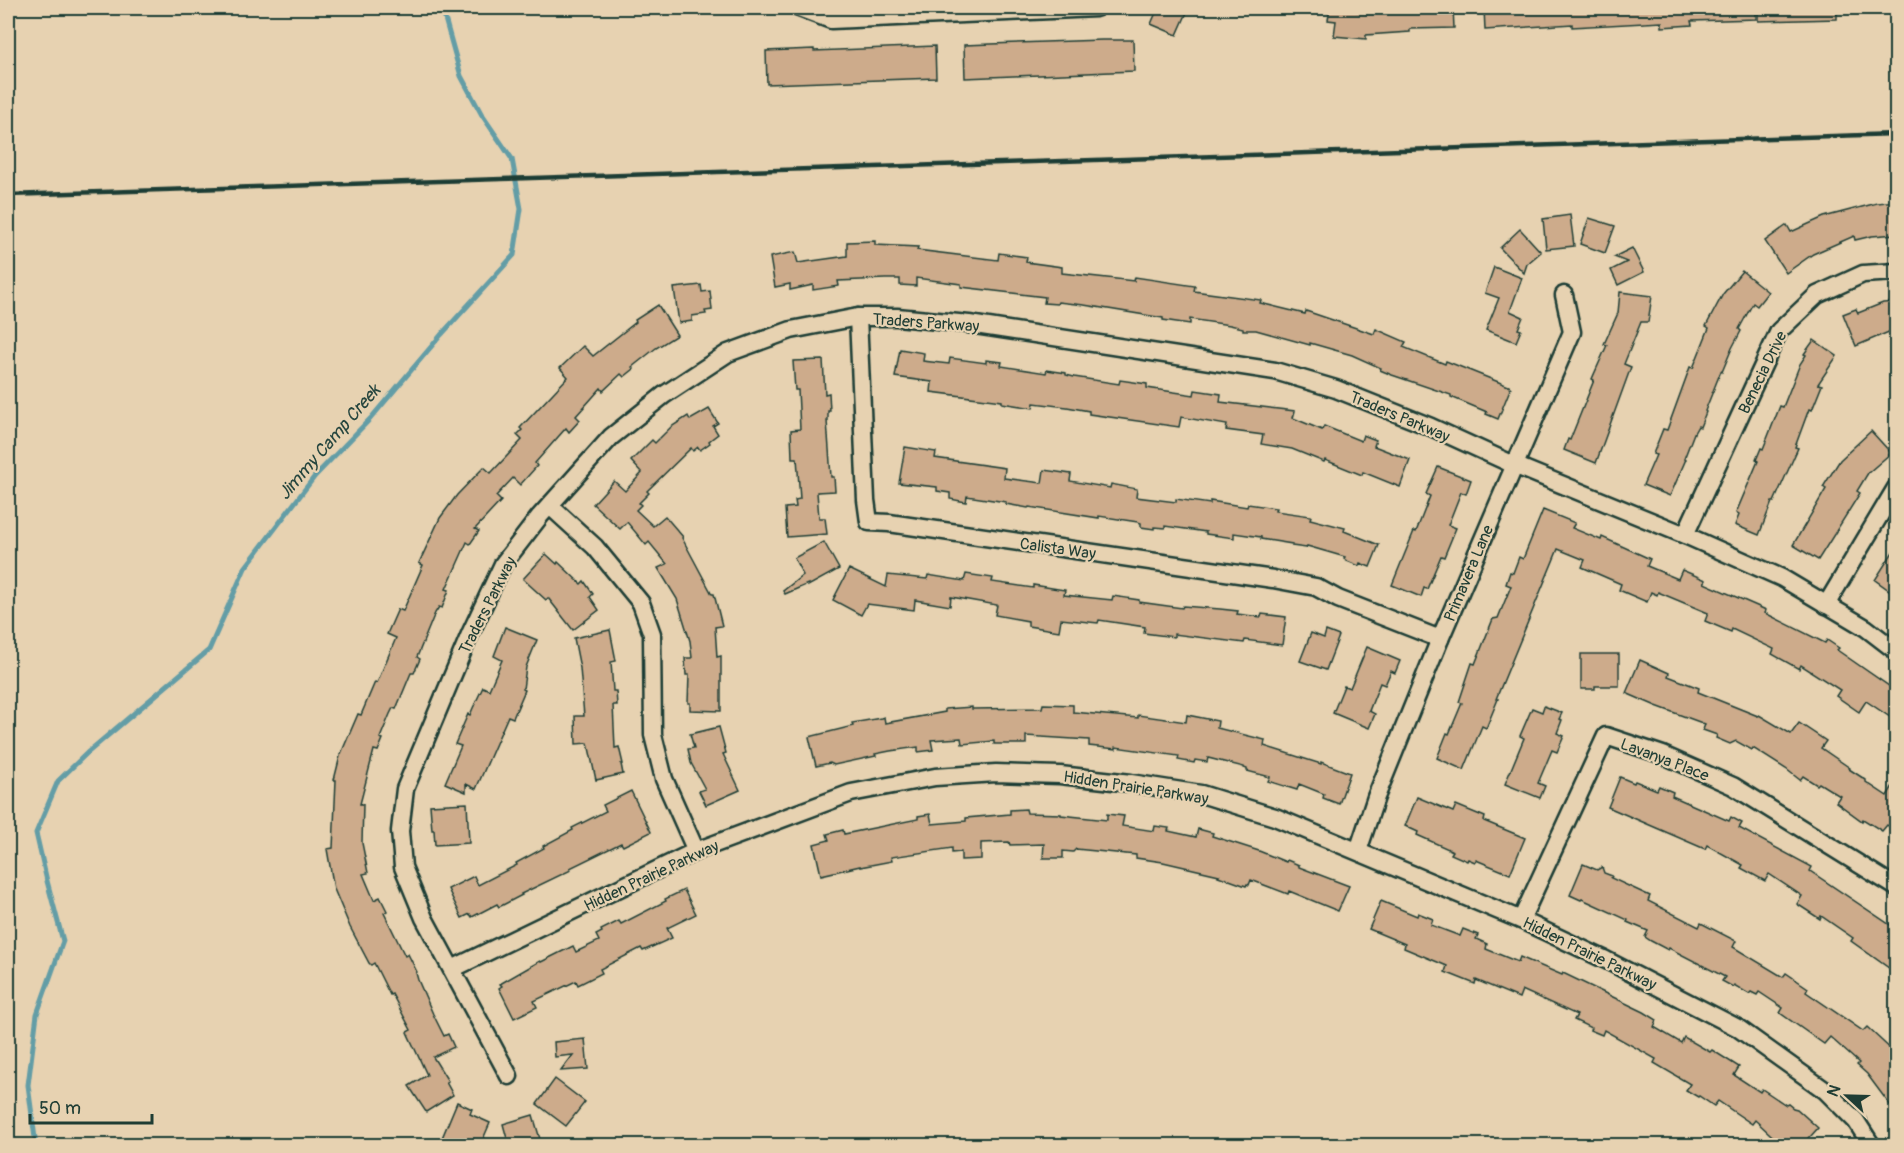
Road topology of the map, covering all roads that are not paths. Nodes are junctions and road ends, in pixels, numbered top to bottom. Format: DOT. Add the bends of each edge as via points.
graph roads {
  1 [pos="799,8"];
  2 [pos="1096,8"];
  3 [pos="938,11"];
  4 [pos="1896,272"];
  5 [pos="1564,295"];
  6 [pos="858,317"];
  7 [pos="1514,465"];
  8 [pos="1896,488"];
  9 [pos="550,506"];
  10 [pos="1685,535"];
  11 [pos="1826,605"];
  12 [pos="1440,639"];
  13 [pos="1896,651"];
  14 [pos="696,851"];
  15 [pos="1358,851"];
  16 [pos="1896,887"];
  17 [pos="1521,920"];
  18 [pos="452,969"];
  19 [pos="509,1076"];
  20 [pos="1872,1146"];
  1 -- 3 [label="street" via="831,20"];
  2 -- 3 [label="street"];
  4 -- 10 [label="street, Benecia Drive" via="1863,274 1817,295 1779,331"];
  5 -- 7 [label="street, Primavera Lane" via="1572,332"];
  6 -- 7 [label="street, Traders Parkway" via="969,324 1275,371 1336,389"];
  6 -- 9 [label="street, Traders Parkway" via="791,330 728,353 664,395 611,437"];
  6 -- 12 [label="street, Calista Way" via="869,522 1316,587"];
  7 -- 10 [label="street, Traders Parkway"];
  7 -- 12 [label="street, Primavera Lane"];
  8 -- 11 [label="street"];
  9 -- 14 [label="street" via="595,547 641,603 652,634 653,735 664,779"];
  9 -- 18 [label="street, Traders Parkway" via="504,564 405,789 400,831 403,867 424,918"];
  10 -- 11 [label="street, Traders Parkway" via="1782,578"];
  11 -- 13 [label="street, Traders Parkway"];
  12 -- 15 [label="street, Primavera Lane"];
  14 -- 15 [label="street, Hidden Prairie Parkway" via="851,793 935,777 996,773 1060,775 1201,794 1275,817"];
  14 -- 18 [label="street, Hidden Prairie Parkway"];
  15 -- 17 [label="street, Hidden Prairie Parkway"];
  16 -- 17 [label="street, Lavanya Place" via="1733,786 1663,755 1606,736"];
  17 -- 20 [label="street, Hidden Prairie Parkway" via="1738,1028 1826,1092 1856,1121"];
  18 -- 19 [label="street, Traders Parkway"];
}
